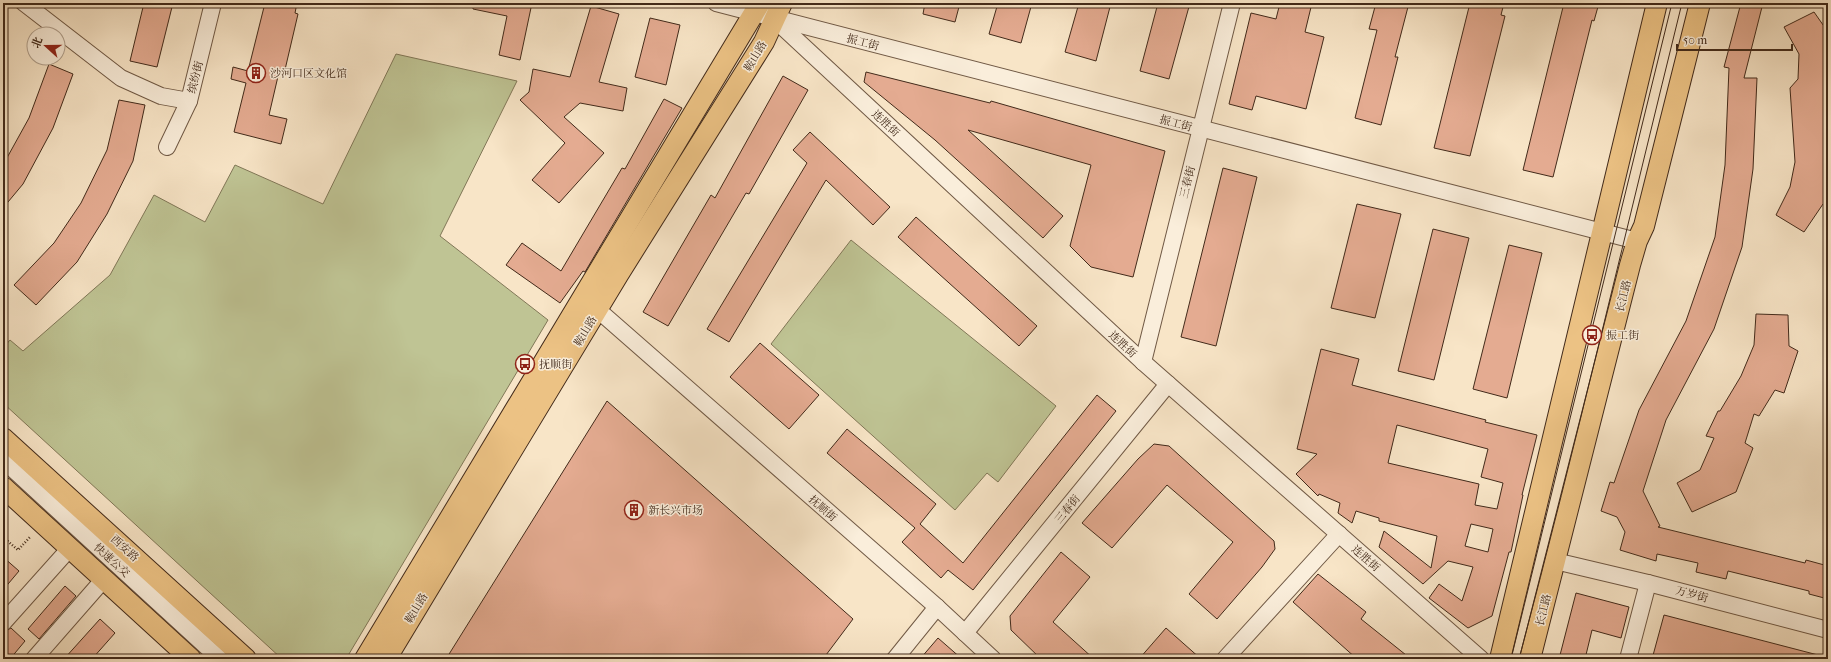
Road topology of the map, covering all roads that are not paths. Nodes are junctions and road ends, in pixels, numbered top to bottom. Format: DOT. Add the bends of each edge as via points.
graph roads {
  1 [pos="24,3"];
  2 [pos="213,3"];
  3 [pos="716,3"];
  4 [pos="1232,3"];
  5 [pos="1657,3"];
  6 [pos="1700,3"];
  7 [pos="758,8"];
  8 [pos="778,11"];
  9 [pos="189,101"];
  10 [pos="1200,130"];
  11 [pos="167,147"];
  12 [pos="1601,232"];
  13 [pos="1637,241"];
  14 [pos="598,310"];
  15 [pos="1143,362"];
  16 [pos="1168,384"];
  17 [pos="3,438"];
  18 [pos="3,460"];
  19 [pos="3,487"];
  20 [pos="1339,534"];
  21 [pos="70,548"];
  22 [pos="1555,561"];
  23 [pos="104,579"];
  24 [pos="1648,583"];
  25 [pos="936,607"];
  26 [pos="3,623"];
  27 [pos="1828,630"];
  28 [pos="965,633"];
  29 [pos="34,659"];
  30 [pos="191,659"];
  31 [pos="220,659"];
  32 [pos="246,659"];
  33 [pos="365,659"];
  34 [pos="386,659"];
  35 [pos="895,659"];
  36 [pos="993,659"];
  37 [pos="1225,659"];
  38 [pos="1481,659"];
  39 [pos="1500,659"];
  40 [pos="1530,659"];
  41 [pos="1628,659"];
  1 -- 9 [label="street" via="121,78 161,96"];
  2 -- 9 [label="street, 缤纷街"];
  3 -- 7 [label="street, 振工街"];
  4 -- 10 [label="street, 三春街"];
  5 -- 12 [label="main road"];
  6 -- 13 [label="main road, 长江路" via="1644,226"];
  7 -- 8 [label="street, 振工街"];
  7 -- 33 [label="main road, 鞍山路"];
  8 -- 10 [label="street, 振工街"];
  8 -- 14 [label="main road, 鞍山路" via="764,42"];
  8 -- 15 [label="street, 连胜街"];
  9 -- 11 [label="street, 缤纷街"];
  10 -- 12 [label="street, 振工街"];
  10 -- 15 [label="street, 三春街"];
  12 -- 13 [label="street, 振工街"];
  12 -- 39 [label="main road"];
  13 -- 22 [label="main road, 长江路"];
  14 -- 25 [label="street, 抚顺街"];
  14 -- 34 [label="main road, 鞍山路"];
  15 -- 16 [label="street, 连胜街"];
  16 -- 20 [label="street, 连胜街"];
  16 -- 28 [label="street, 三春街"];
  17 -- 32 [label="main road, 西安路"];
  18 -- 31 [label="street, 快速公交"];
  19 -- 21 [label="main road"];
  20 -- 37 [label="street"];
  20 -- 38 [label="street, 连胜街"];
  21 -- 23 [label="main road"];
  21 -- 26 [label="street"];
  22 -- 24 [label="street, 万岁街"];
  22 -- 40 [label="main road, 长江路"];
  23 -- 29 [label="street"];
  23 -- 30 [label="main road"];
  24 -- 27 [label="street, 万岁街"];
  24 -- 41 [label="street"];
  25 -- 28 [label="street, 抚顺街"];
  25 -- 35 [label="street"];
  28 -- 36 [label="street, 抚顺街"];
}
